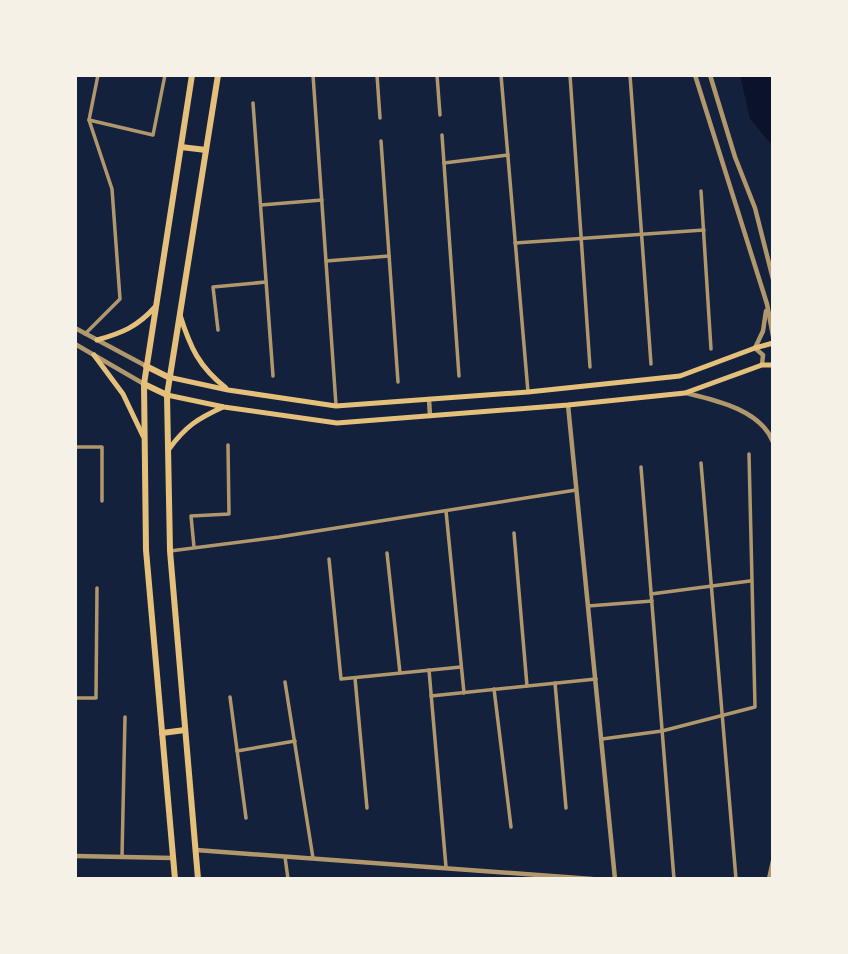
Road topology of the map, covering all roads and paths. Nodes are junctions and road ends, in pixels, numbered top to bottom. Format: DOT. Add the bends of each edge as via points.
graph roads {
  1 [pos="98,75"];
  2 [pos="165,75"];
  3 [pos="192,75"];
  4 [pos="218,75"];
  5 [pos="313,75"];
  6 [pos="377,75"];
  7 [pos="437,75"];
  8 [pos="501,75"];
  9 [pos="570,75"];
  10 [pos="631,75"];
  11 [pos="695,75"];
  12 [pos="710,75"];
  13 [pos="253,103"];
  14 [pos="440,116"];
  15 [pos="380,118"];
  16 [pos="89,120"];
  17 [pos="442,135"];
  18 [pos="381,141"];
  19 [pos="181,147"];
  20 [pos="206,150"];
  21 [pos="508,155"];
  22 [pos="444,163"];
  23 [pos="701,191"];
  24 [pos="321,200"];
  25 [pos="261,205"];
  26 [pos="704,230"];
  27 [pos="642,235"];
  28 [pos="581,239"];
  29 [pos="515,243"];
  30 [pos="389,256"];
  31 [pos="326,261"];
  32 [pos="773,279"];
  33 [pos="266,282"];
  34 [pos="767,304"];
  35 [pos="155,307"];
  36 [pos="178,312"];
  37 [pos="75,328"];
  38 [pos="218,330"];
  39 [pos="85,334"];
  40 [pos="773,336"];
  41 [pos="97,340"];
  42 [pos="773,343"];
  43 [pos="75,344"];
  44 [pos="755,348"];
  45 [pos="711,349"];
  46 [pos="94,355"];
  47 [pos="652,364"];
  48 [pos="762,365"];
  49 [pos="773,365"];
  50 [pos="146,366"];
  51 [pos="590,367"];
  52 [pos="273,376"];
  53 [pos="459,376"];
  54 [pos="168,377"];
  55 [pos="398,382"];
  56 [pos="144,384"];
  57 [pos="228,390"];
  58 [pos="528,392"];
  59 [pos="685,393"];
  60 [pos="167,395"];
  61 [pos="429,399"];
  62 [pos="568,405"];
  63 [pos="336,406"];
  64 [pos="224,407"];
  65 [pos="430,416"];
  66 [pos="143,436"];
  67 [pos="773,442"];
  68 [pos="228,445"];
  69 [pos="75,447"];
  70 [pos="169,449"];
  71 [pos="749,454"];
  72 [pos="701,463"];
  73 [pos="641,467"];
  74 [pos="576,490"];
  75 [pos="102,501"];
  76 [pos="446,511"];
  77 [pos="514,533"];
  78 [pos="194,548"];
  79 [pos="170,551"];
  80 [pos="387,553"];
  81 [pos="329,559"];
  82 [pos="751,581"];
  83 [pos="711,587"];
  84 [pos="97,589"];
  85 [pos="651,594"];
  86 [pos="652,601"];
  87 [pos="588,606"];
  88 [pos="461,667"];
  89 [pos="429,670"];
  90 [pos="400,673"];
  91 [pos="355,678"];
  92 [pos="596,679"];
  93 [pos="285,682"];
  94 [pos="555,683"];
  95 [pos="527,686"];
  96 [pos="494,690"];
  97 [pos="464,693"];
  98 [pos="431,696"];
  99 [pos="230,697"];
  100 [pos="75,698"];
  101 [pos="125,717"];
  102 [pos="722,717"];
  103 [pos="185,730"];
  104 [pos="662,731"];
  105 [pos="162,733"];
  106 [pos="602,739"];
  107 [pos="295,741"];
  108 [pos="237,751"];
  109 [pos="367,808"];
  110 [pos="566,808"];
  111 [pos="246,818"];
  112 [pos="511,827"];
  113 [pos="196,850"];
  114 [pos="75,856"];
  115 [pos="122,856"];
  116 [pos="285,856"];
  117 [pos="173,858"];
  118 [pos="313,858"];
  119 [pos="773,861"];
  120 [pos="446,867"];
  121 [pos="482,869"];
  122 [pos="175,879"];
  123 [pos="198,879"];
  124 [pos="288,879"];
  125 [pos="482,879"];
  126 [pos="592,879"];
  127 [pos="615,879"];
  128 [pos="674,879"];
  129 [pos="736,879"];
  130 [pos="769,879"];
  1 -- 16 [label="street"];
  2 -- 16 [label="street" via="153,135"];
  3 -- 19 [label="main road"];
  4 -- 20 [label="main road"];
  5 -- 24 [label="street"];
  6 -- 15 [label="street"];
  7 -- 14 [label="street"];
  8 -- 21 [label="street"];
  9 -- 28 [label="street"];
  10 -- 27 [label="street"];
  11 -- 34 [label="street"];
  12 -- 32 [label="street"];
  13 -- 25 [label="street"];
  16 -- 39 [label="street" via="113,189 120,299"];
  17 -- 22 [label="street"];
  18 -- 30 [label="street"];
  19 -- 20 [label="main road"];
  19 -- 35 [label="main road"];
  20 -- 36 [label="main road"];
  21 -- 22 [label="street"];
  21 -- 29 [label="street"];
  22 -- 53 [label="street"];
  23 -- 26 [label="street"];
  24 -- 25 [label="street"];
  24 -- 31 [label="street"];
  25 -- 33 [label="street"];
  26 -- 27 [label="street"];
  26 -- 45 [label="street"];
  27 -- 28 [label="street"];
  27 -- 47 [label="street"];
  28 -- 29 [label="street"];
  28 -- 51 [label="street"];
  29 -- 58 [label="street"];
  30 -- 31 [label="street"];
  30 -- 55 [label="street"];
  31 -- 63 [label="street"];
  33 -- 38 [label="street" via="213,286"];
  33 -- 52 [label="street"];
  34 -- 40 [label="street"];
  34 -- 44 [label="street"];
  35 -- 41 [label="main road" via="128,330"];
  35 -- 50 [label="main road"];
  36 -- 54 [label="main road"];
  36 -- 57 [label="main road" via="199,362"];
  37 -- 39 [label="street"];
  39 -- 41 [label="street"];
  41 -- 50 [label="street"];
  42 -- 44 [label="main road"];
  43 -- 46 [label="street"];
  44 -- 48 [label="street" via="763,355"];
  44 -- 58 [label="main road" via="680,376"];
  46 -- 56 [label="street"];
  46 -- 66 [label="main road" via="127,401"];
  48 -- 49 [label="main road"];
  48 -- 59 [label="main road"];
  50 -- 54 [label="main road"];
  50 -- 56 [label="main road"];
  54 -- 57 [label="main road"];
  54 -- 60 [label="main road"];
  56 -- 60 [label="main road"];
  56 -- 66 [label="main road"];
  57 -- 63 [label="main road"];
  58 -- 61 [label="main road"];
  59 -- 62 [label="main road"];
  59 -- 67 [label="street" via="725,403 749,415 770,433"];
  60 -- 64 [label="main road"];
  60 -- 70 [label="main road"];
  61 -- 63 [label="main road"];
  61 -- 65 [label="street"];
  62 -- 65 [label="main road"];
  62 -- 74 [label="street"];
  64 -- 65 [label="main road" via="337,424"];
  64 -- 70 [label="main road" via="195,421"];
  66 -- 105 [label="main road" via="146,550"];
  68 -- 78 [label="street" via="229,514 191,516"];
  69 -- 75 [label="street" via="102,447"];
  70 -- 79 [label="main road"];
  71 -- 82 [label="street"];
  72 -- 83 [label="street"];
  73 -- 85 [label="street"];
  74 -- 76 [label="street"];
  74 -- 87 [label="street"];
  76 -- 78 [label="street"];
  76 -- 88 [label="street"];
  77 -- 95 [label="street"];
  78 -- 79 [label="street"];
  79 -- 103 [label="main road"];
  80 -- 90 [label="street"];
  81 -- 91 [label="street" via="341,679"];
  82 -- 83 [label="street"];
  82 -- 102 [label="street" via="755,707"];
  83 -- 85 [label="street"];
  83 -- 102 [label="street"];
  84 -- 100 [label="street" via="96,698"];
  85 -- 86 [label="street"];
  86 -- 87 [label="street"];
  86 -- 104 [label="street"];
  87 -- 92 [label="street"];
  88 -- 89 [label="street"];
  88 -- 97 [label="street"];
  89 -- 90 [label="street"];
  89 -- 98 [label="street"];
  90 -- 91 [label="street"];
  91 -- 109 [label="street"];
  92 -- 94 [label="street"];
  92 -- 106 [label="street"];
  93 -- 107 [label="street"];
  94 -- 95 [label="street"];
  94 -- 110 [label="street"];
  95 -- 96 [label="street"];
  96 -- 97 [label="street"];
  96 -- 112 [label="street"];
  97 -- 98 [label="street"];
  98 -- 120 [label="street"];
  99 -- 108 [label="street"];
  101 -- 115 [label="street"];
  102 -- 104 [label="street"];
  102 -- 129 [label="street"];
  103 -- 105 [label="main road"];
  103 -- 113 [label="main road"];
  104 -- 106 [label="street"];
  104 -- 128 [label="street"];
  105 -- 117 [label="main road"];
  106 -- 127 [label="street"];
  107 -- 108 [label="street"];
  107 -- 118 [label="street"];
  108 -- 111 [label="street"];
  113 -- 116 [label="street"];
  113 -- 123 [label="main road"];
  114 -- 115 [label="street"];
  115 -- 117 [label="street"];
  116 -- 118 [label="street"];
  116 -- 124 [label="street"];
  117 -- 122 [label="main road"];
  118 -- 120 [label="street"];
  119 -- 130 [label="street"];
  120 -- 121 [label="street"];
  121 -- 125 [label="street"];
  121 -- 126 [label="street"];
}
